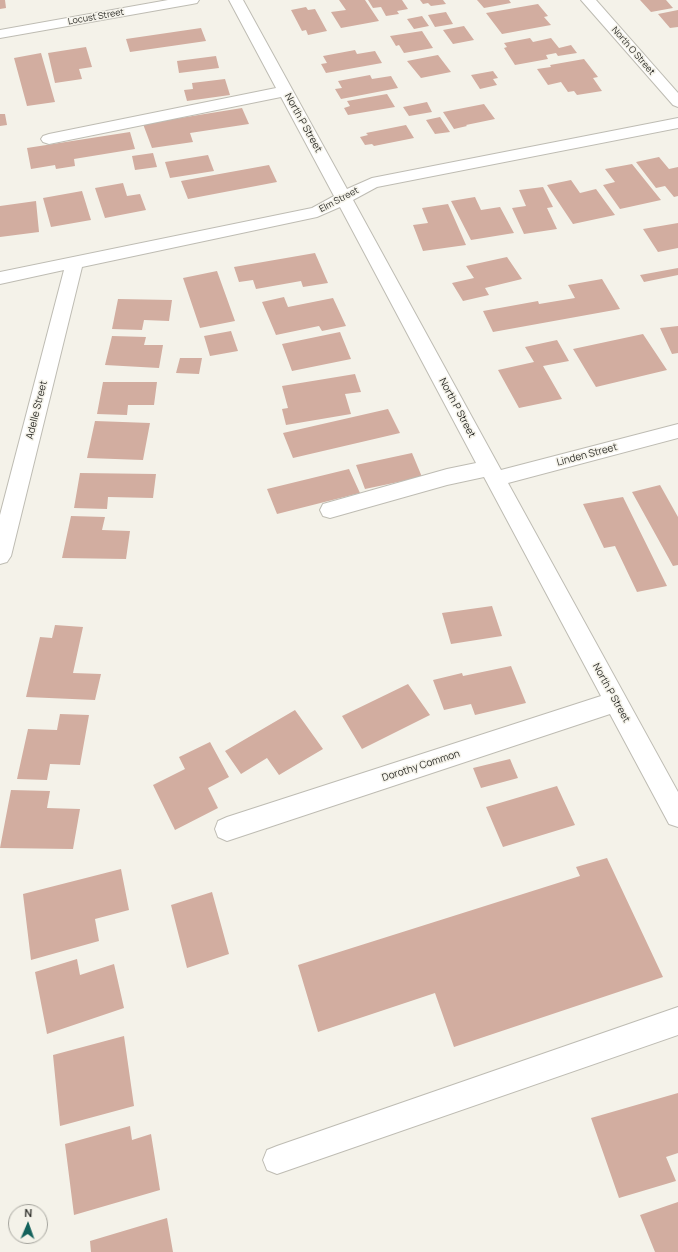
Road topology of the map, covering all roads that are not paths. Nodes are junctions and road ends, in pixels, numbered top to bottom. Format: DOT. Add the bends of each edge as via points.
graph roads {
  1 [pos="192,0"];
  2 [pos="236,0"];
  3 [pos="588,0"];
  4 [pos="0,34"];
  5 [pos="286,91"];
  6 [pos="678,102"];
  7 [pos="678,122"];
  8 [pos="49,139"];
  9 [pos="344,199"];
  10 [pos="74,264"];
  11 [pos="0,278"];
  12 [pos="678,431"];
  13 [pos="492,474"];
  14 [pos="330,510"];
  15 [pos="0,556"];
  16 [pos="615,702"];
  17 [pos="678,816"];
  18 [pos="227,829"];
  19 [pos="678,1021"];
  20 [pos="277,1160"];
  1 -- 4 [label="street, Locust Street"];
  2 -- 5 [label="street, North P Street"];
  3 -- 6 [label="street, North O Street"];
  5 -- 8 [label="street"];
  5 -- 9 [label="street, North P Street"];
  7 -- 9 [label="street, Elm Street" via="372,183"];
  9 -- 10 [label="street, Elm Street" via="316,212"];
  9 -- 13 [label="street, North P Street"];
  10 -- 11 [label="street, Elm Street"];
  10 -- 15 [label="street, Adelle Street"];
  12 -- 13 [label="street, Linden Street"];
  13 -- 14 [label="street, Linden Street" via="440,479"];
  13 -- 16 [label="street, North P Street"];
  16 -- 17 [label="street, North P Street"];
  16 -- 18 [label="street, Dorothy Common"];
  19 -- 20 [label="street"];
}
